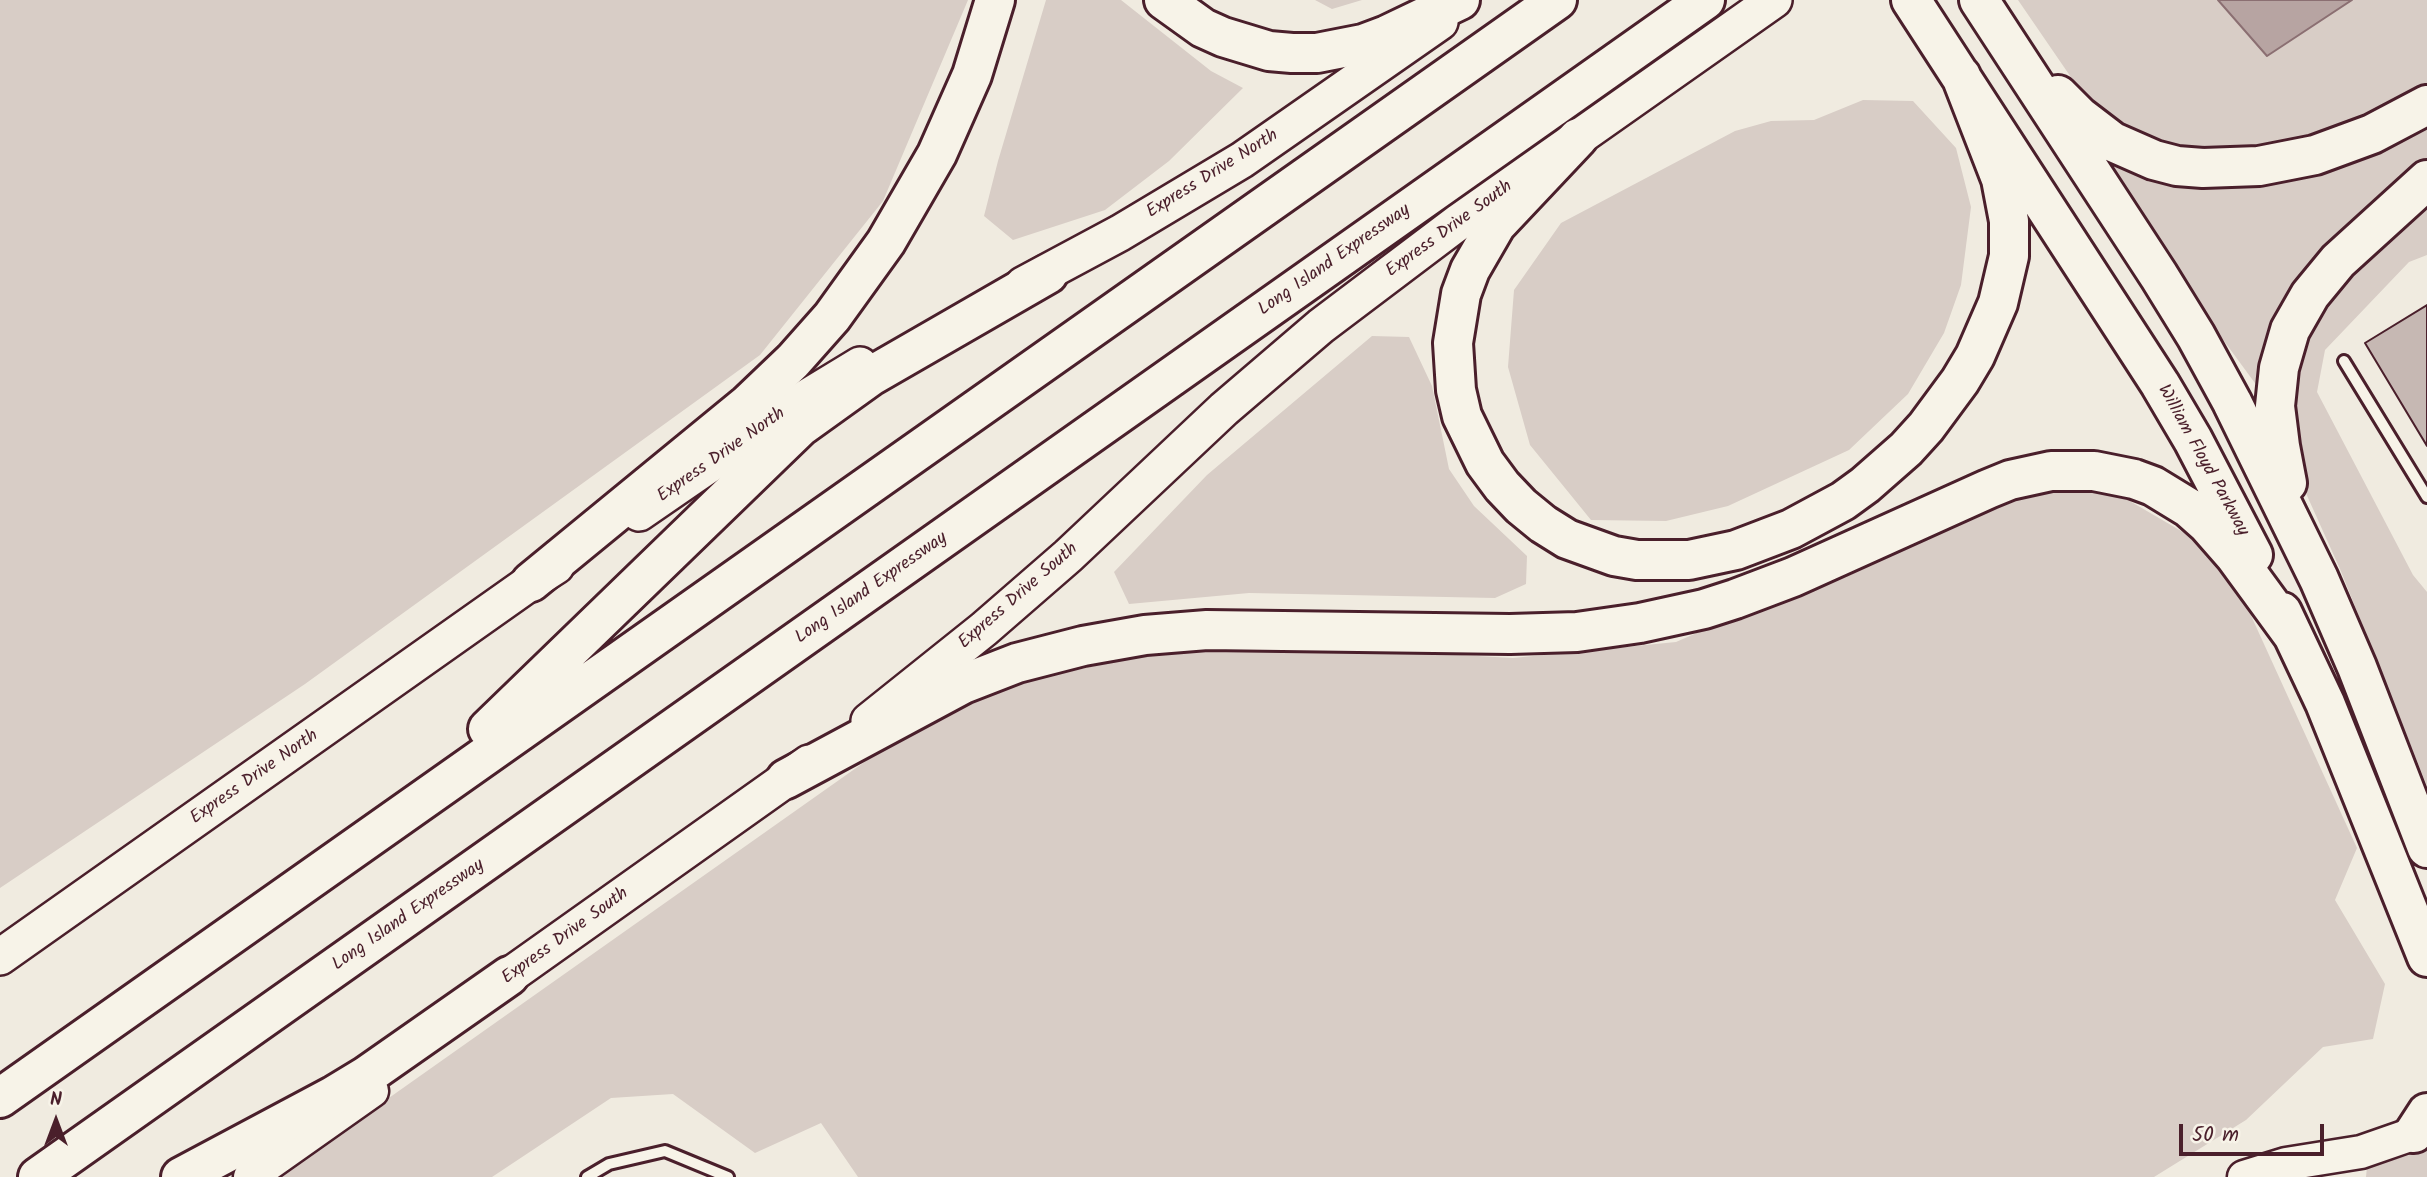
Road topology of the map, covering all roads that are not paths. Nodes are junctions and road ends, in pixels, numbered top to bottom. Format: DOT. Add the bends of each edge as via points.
graph roads {
  1 [pos="995,0"];
  2 [pos="1164,0"];
  3 [pos="1460,0"];
  4 [pos="1471,0"];
  5 [pos="1557,0"];
  6 [pos="1705,0"];
  7 [pos="1911,0"];
  8 [pos="1979,0"];
  9 [pos="1760,10"];
  10 [pos="2005,39"];
  11 [pos="1961,76"];
  12 [pos="2427,104"];
  13 [pos="1577,138"];
  14 [pos="2427,180"];
  15 [pos="1048,274"];
  16 [pos="2344,361"];
  17 [pos="2427,497"];
  18 [pos="2298,533"];
  19 [pos="531,582"];
  20 [pos="2292,634"];
  21 [pos="786,779"];
  22 [pos="369,838"];
  23 [pos="2427,848"];
  24 [pos="1,955"];
  25 [pos="2427,957"];
  26 [pos="509,976"];
  27 [pos="0,1098"];
  28 [pos="2423,1125"];
  29 [pos="38,1177"];
  30 [pos="181,1177"];
  31 [pos="250,1177"];
  32 [pos="587,1177"];
  33 [pos="729,1177"];
  34 [pos="2244,1177"];
  1 -- 19 [label="highway" via="972,75 921,184 832,317 748,404"];
  2 -- 3 [label="highway" via="1203,28 1246,45 1269,51 1317,52 1375,40"];
  4 -- 15 [label="main road, Express Drive North" via="1242,160"];
  5 -- 22 [label="highway"];
  6 -- 29 [label="highway, Long Island Expressway"];
  7 -- 11 [label="highway, William Floyd Parkway"];
  8 -- 10 [label="highway"];
  9 -- 13 [label="main road, Express Drive South"];
  10 -- 12 [label="highway" via="2094,129 2134,152 2177,166 2230,169 2288,162 2344,146"];
  10 -- 18 [label="highway" via="2196,336"];
  11 -- 13 [label="highway" via="2001,179 2009,221 2009,257 1998,303 1975,356 1906,449 1843,501 1791,529 1736,550 1689,560 1637,561 1614,556 1567,539 1543,524 1521,506 1485,463 1462,416 1453,343 1469,270 1496,225"];
  11 -- 20 [label="highway, William Floyd Parkway" via="2160,384"];
  13 -- 21 [label="main road, Express Drive South" via="1321,326 984,629 897,700"];
  14 -- 18 [label="highway" via="2322,278 2299,312 2283,348 2276,387 2277,426"];
  15 -- 19 [label="main road, Express Drive North" via="853,369"];
  15 -- 22 [label="highway" via="871,376 800,427 531,690"];
  16 -- 17 [label="lane"];
  18 -- 23 [label="highway" via="2357,667"];
  19 -- 24 [label="main road, Express Drive North"];
  20 -- 21 [label="highway" via="2235,556 2189,508 2134,479 2094,471 2052,471 1988,489 1735,599 1640,623 1521,634 1207,630 1083,646 1017,663 963,684"];
  20 -- 25 [label="highway, William Floyd Parkway" via="2330,715"];
  21 -- 26 [label="main road, Express Drive South"];
  22 -- 27 [label="highway"];
  26 -- 30 [label="highway" via="344,1090"];
  26 -- 31 [label="main road, Express Drive South" via="439,1044"];
  28 -- 34 [label="main road" via="2361,1152 2286,1164"];
  32 -- 33 [label="lane" via="609,1164 665,1151"];
}
